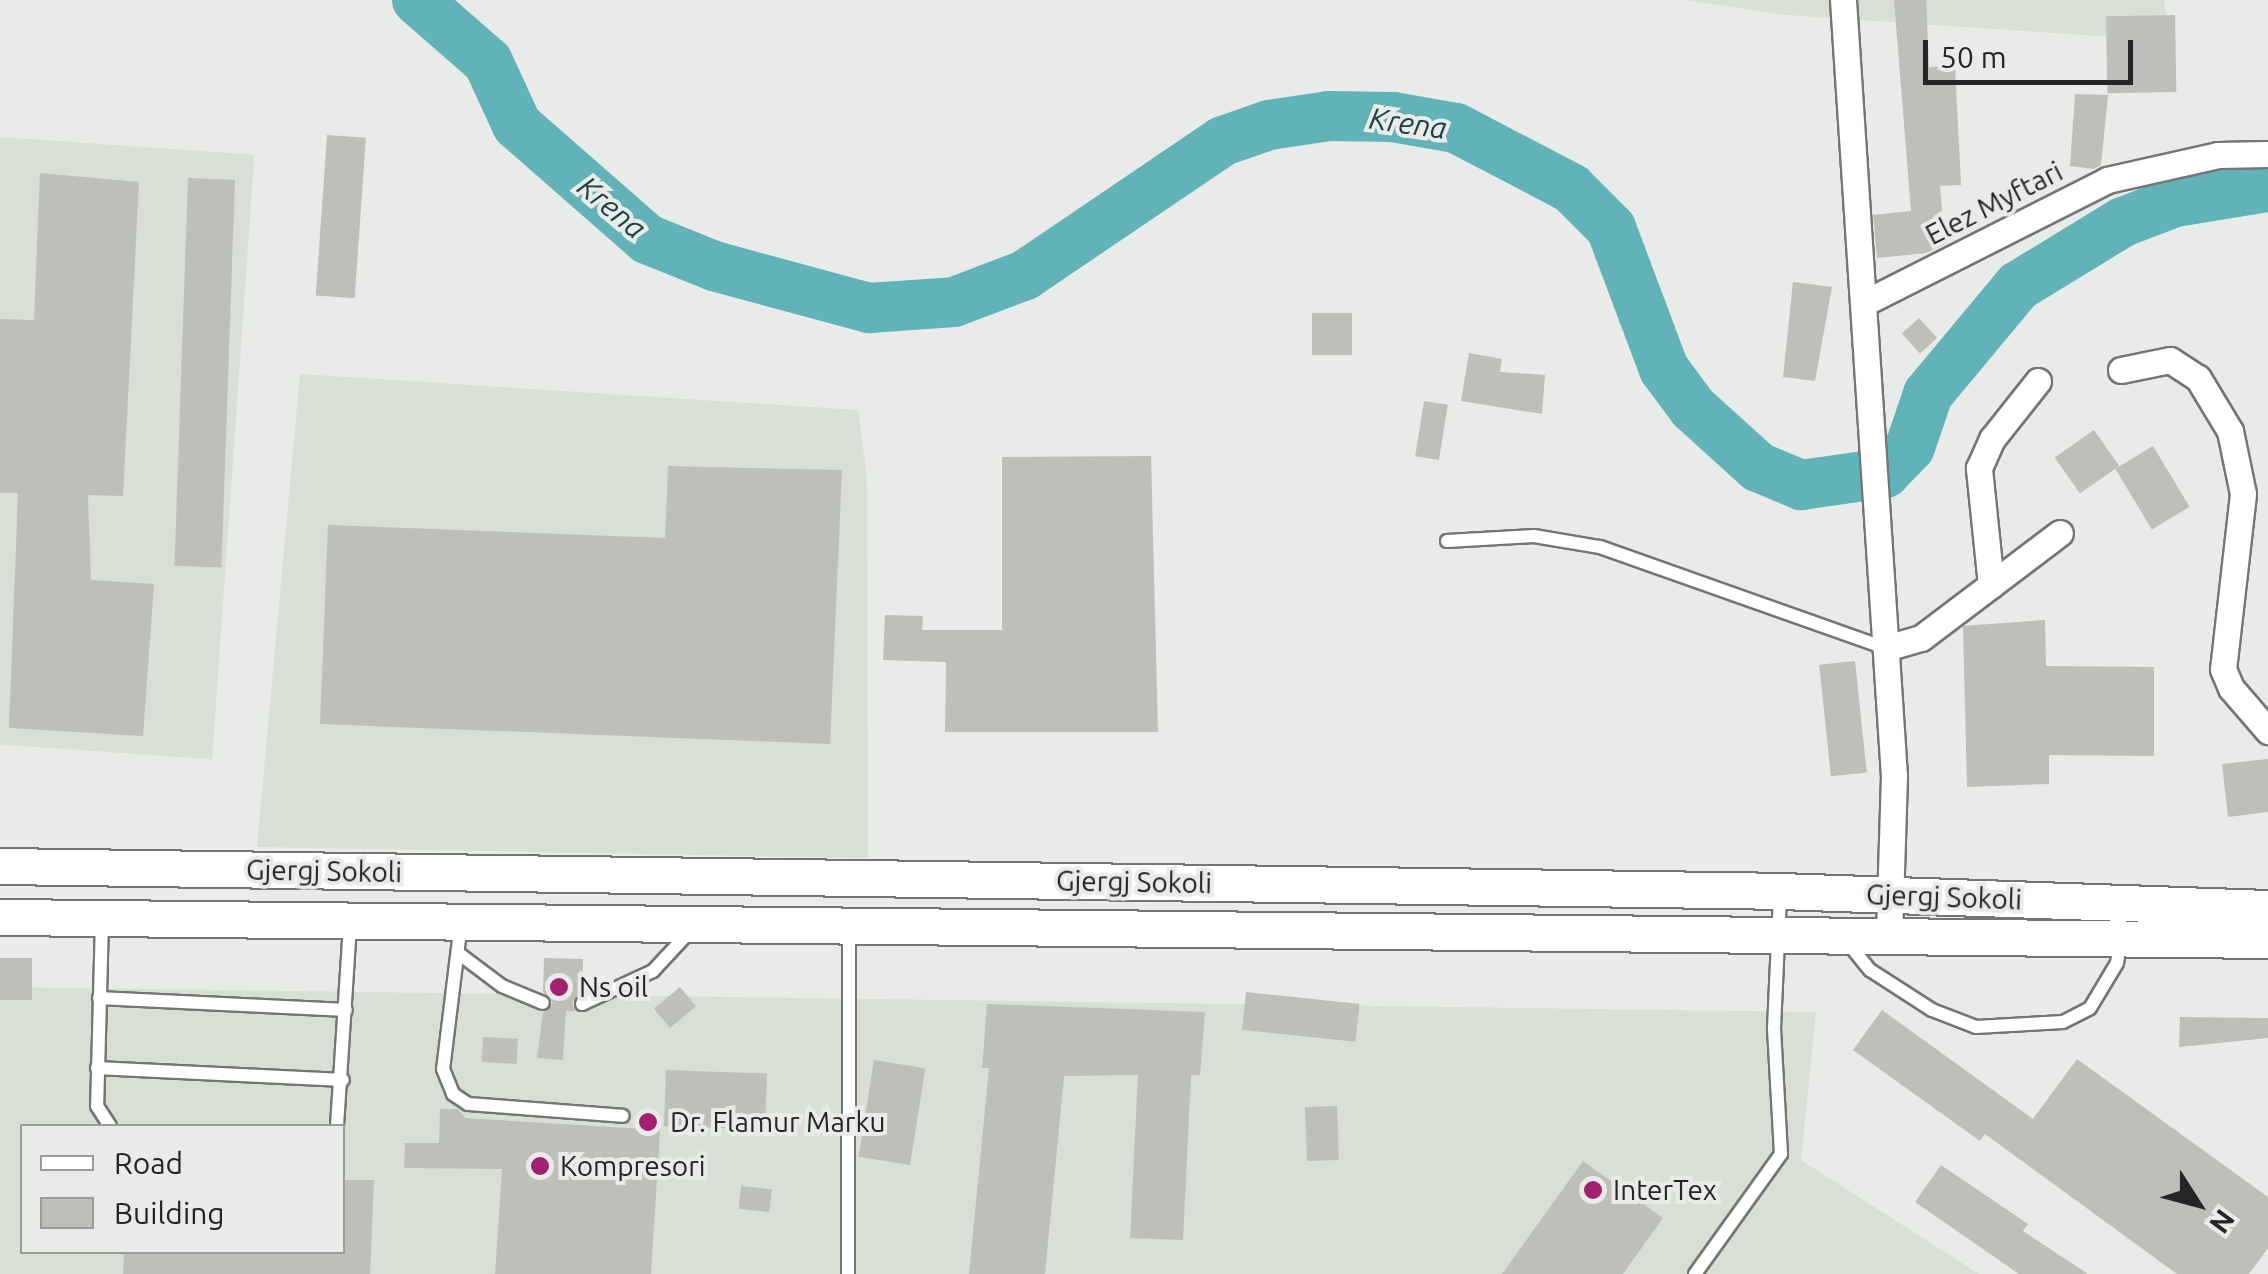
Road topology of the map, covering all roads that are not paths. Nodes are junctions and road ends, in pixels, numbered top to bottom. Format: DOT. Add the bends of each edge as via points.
graph roads {
  1 [pos="1843,0"];
  2 [pos="2268,154"];
  3 [pos="1866,302"];
  4 [pos="2122,370"];
  5 [pos="2038,380"];
  6 [pos="2060,532"];
  7 [pos="1447,541"];
  8 [pos="1991,584"];
  9 [pos="1886,648"];
  10 [pos="2268,731"];
  11 [pos="0,866"];
  12 [pos="1780,892"];
  13 [pos="1889,896"];
  14 [pos="2268,908"];
  15 [pos="0,917"];
  16 [pos="102,918"];
  17 [pos="350,920"];
  18 [pos="698,922"];
  19 [pos="849,923"];
  20 [pos="1777,933"];
  21 [pos="1840,934"];
  22 [pos="1888,934"];
  23 [pos="459,937"];
  24 [pos="2121,938"];
  25 [pos="2268,940"];
  26 [pos="99,998"];
  27 [pos="543,1003"];
  28 [pos="582,1004"];
  29 [pos="346,1010"];
  30 [pos="97,1068"];
  31 [pos="343,1080"];
  32 [pos="622,1116"];
  33 [pos="109,1124"];
  34 [pos="337,1124"];
  35 [pos="848,1274"];
  36 [pos="1695,1274"];
  1 -- 3 [label="street"];
  2 -- 3 [label="street, Elez Myftari" via="2218,155 2107,180"];
  3 -- 9 [label="street"];
  4 -- 10 [label="street" via="2170,360 2198,378 2230,431 2244,494 2224,669 2231,688"];
  5 -- 8 [label="street" via="1992,439 1979,468"];
  6 -- 8 [label="street"];
  7 -- 9 [label="lane" via="1534,536 1600,547"];
  8 -- 9 [label="street" via="1921,638"];
  9 -- 13 [label="street" via="1894,776"];
  11 -- 12 [label="main road, Gjergj Sokoli"];
  12 -- 13 [label="main road, Gjergj Sokoli"];
  12 -- 20 [label="lane"];
  13 -- 14 [label="main road, Gjergj Sokoli"];
  13 -- 22 [label="street"];
  15 -- 16 [label="main road, Gjergj Sokoli"];
  16 -- 17 [label="main road, Gjergj Sokoli"];
  16 -- 26 [label="lane"];
  17 -- 23 [label="main road, Gjergj Sokoli"];
  17 -- 29 [label="lane"];
  18 -- 19 [label="main road, Gjergj Sokoli"];
  18 -- 23 [label="main road, Gjergj Sokoli"];
  18 -- 28 [label="lane" via="653,971"];
  19 -- 20 [label="main road, Gjergj Sokoli"];
  19 -- 35 [label="lane"];
  20 -- 21 [label="main road, Gjergj Sokoli"];
  20 -- 36 [label="lane" via="1781,1154"];
  21 -- 22 [label="main road, Gjergj Sokoli"];
  21 -- 24 [label="lane" via="1870,970 1932,1010 1976,1027 2063,1022 2090,1008 2118,963"];
  22 -- 24 [label="main road, Gjergj Sokoli"];
  23 -- 27 [label="lane" via="502,986"];
  23 -- 32 [label="lane" via="443,1069 453,1094 468,1104"];
  24 -- 25 [label="main road, Gjergj Sokoli"];
  26 -- 29 [label="lane"];
  26 -- 30 [label="lane"];
  29 -- 31 [label="lane"];
  30 -- 31 [label="lane"];
  30 -- 33 [label="lane" via="97,1106"];
  31 -- 34 [label="lane"];
}
